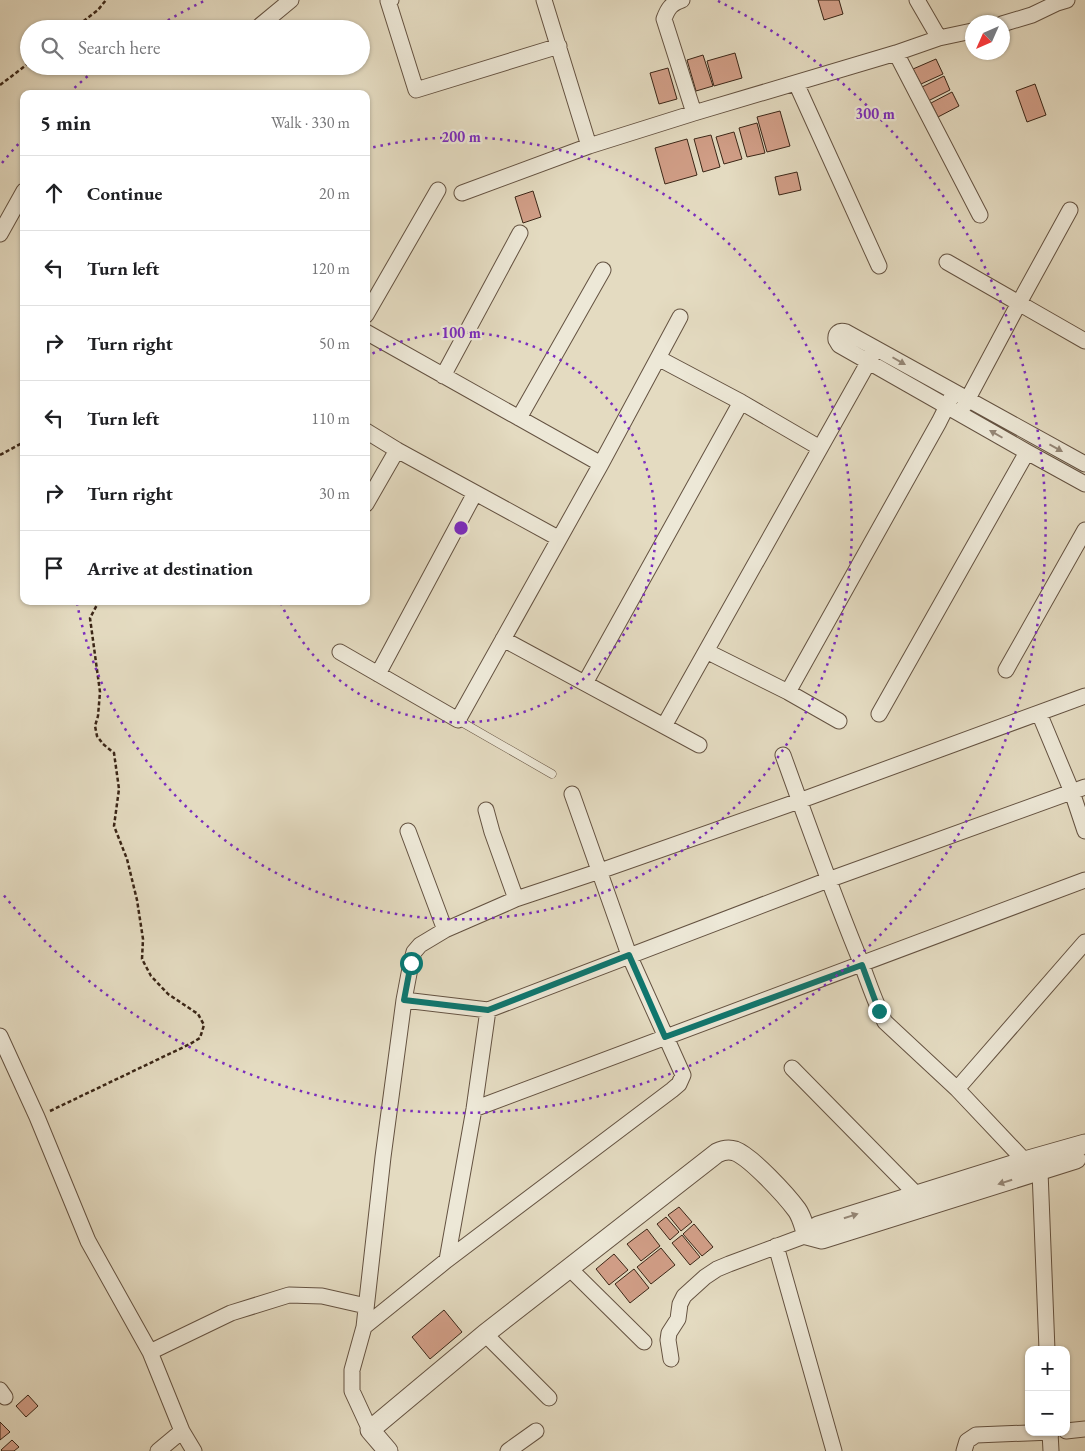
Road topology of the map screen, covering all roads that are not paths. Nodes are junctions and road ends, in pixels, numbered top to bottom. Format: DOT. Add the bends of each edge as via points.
graph roads {
  1 [pos="391,0"];
  2 [pos="544,0"];
  3 [pos="682,0"];
  4 [pos="916,0"];
  5 [pos="1067,0"];
  6 [pos="281,3"];
  7 [pos="662,4"];
  8 [pos="1036,6"];
  9 [pos="265,20"];
  10 [pos="1010,20"];
  11 [pos="965,32"];
  12 [pos="939,38"];
  13 [pos="558,46"];
  14 [pos="896,53"];
  15 [pos="796,83"];
  16 [pos="694,113"];
  17 [pos="589,146"];
  18 [pos="438,190"];
  19 [pos="462,192"];
  20 [pos="20,198"];
  21 [pos="1070,210"];
  22 [pos="980,215"];
  23 [pos="520,232"];
  24 [pos="0,234"];
  25 [pos="947,262"];
  26 [pos="879,266"];
  27 [pos="603,270"];
  28 [pos="1018,303"];
  29 [pos="370,308"];
  30 [pos="680,317"];
  31 [pos="370,334"];
  32 [pos="1085,341"];
  33 [pos="876,348"];
  34 [pos="658,358"];
  35 [pos="868,362"];
  36 [pos="443,376"];
  37 [pos="960,395"];
  38 [pos="741,402"];
  39 [pos="954,410"];
  40 [pos="519,418"];
  41 [pos="370,434"];
  42 [pos="820,448"];
  43 [pos="397,450"];
  44 [pos="1026,452"];
  45 [pos="600,464"];
  46 [pos="1085,464"];
  47 [pos="1085,484"];
  48 [pos="475,493"];
  49 [pos="370,497"];
  50 [pos="1085,530"];
  51 [pos="558,538"];
  52 [pos="503,639"];
  53 [pos="706,650"];
  54 [pos="340,652"];
  55 [pos="1006,670"];
  56 [pos="378,674"];
  57 [pos="585,683"];
  58 [pos="788,692"];
  59 [pos="1085,696"];
  60 [pos="1039,713"];
  61 [pos="879,714"];
  62 [pos="458,720"];
  63 [pos="839,721"];
  64 [pos="664,726"];
  65 [pos="699,745"];
  66 [pos="783,755"];
  67 [pos="552,774"];
  68 [pos="1078,789"];
  69 [pos="572,794"];
  70 [pos="799,801"];
  71 [pos="486,810"];
  72 [pos="408,831"];
  73 [pos="1085,831"];
  74 [pos="600,871"];
  75 [pos="828,880"];
  76 [pos="1085,880"];
  77 [pos="516,899"];
  78 [pos="445,930"];
  79 [pos="1085,942"];
  80 [pos="629,955"];
  81 [pos="862,965"];
  82 [pos="404,1000"];
  83 [pos="488,1010"];
  84 [pos="0,1036"];
  85 [pos="665,1037"];
  86 [pos="792,1068"];
  87 [pos="957,1089"];
  88 [pos="474,1110"];
  89 [pos="1085,1144"];
  90 [pos="1085,1156"];
  91 [pos="1032,1166"];
  92 [pos="916,1195"];
  93 [pos="807,1235"];
  94 [pos="776,1246"];
  95 [pos="447,1260"];
  96 [pos="569,1268"];
  97 [pos="366,1306"];
  98 [pos="364,1327"];
  99 [pos="486,1334"];
  100 [pos="644,1342"];
  101 [pos="1047,1346"];
  102 [pos="150,1352"];
  103 [pos="671,1359"];
  104 [pos="549,1398"];
  105 [pos="370,1430"];
  106 [pos="1085,1430"];
  107 [pos="182,1431"];
  108 [pos="536,1431"];
  109 [pos="1070,1431"];
  110 [pos="1025,1433"];
  111 [pos="1051,1436"];
  112 [pos="158,1451"];
  113 [pos="194,1451"];
  114 [pos="388,1451"];
  115 [pos="508,1451"];
  116 [pos="834,1451"];
  117 [pos="964,1451"];
  118 [pos="1051,1451"];
  1 -- 13 [label="street" via="388,1 416,90"];
  2 -- 13 [label="street"];
  3 -- 7 [label="street"];
  4 -- 12 [label="street"];
  5 -- 8 [label="street"];
  6 -- 9 [label="street"];
  7 -- 16 [label="street"];
  8 -- 10 [label="street"];
  11 -- 12 [label="street"];
  12 -- 14 [label="street"];
  13 -- 17 [label="street"];
  14 -- 15 [label="street"];
  14 -- 22 [label="street"];
  15 -- 16 [label="street"];
  15 -- 26 [label="street"];
  16 -- 17 [label="street"];
  17 -- 19 [label="street"];
  18 -- 29 [label="street"];
  20 -- 24 [label="street"];
  21 -- 28 [label="street"];
  23 -- 36 [label="street"];
  25 -- 28 [label="street"];
  27 -- 40 [label="street"];
  28 -- 32 [label="street"];
  28 -- 37 [label="street"];
  30 -- 34 [label="street"];
  31 -- 36 [label="street"];
  33 -- 35 [label="street"];
  33 -- 35 [label="street" via="846,332 836,334 839,345"];
  33 -- 37 [label="street, one-way"];
  34 -- 38 [label="street"];
  34 -- 45 [label="street"];
  35 -- 39 [label="street"];
  35 -- 42 [label="street"];
  36 -- 40 [label="street"];
  37 -- 39 [label="street"];
  37 -- 46 [label="street, one-way"];
  38 -- 42 [label="street"];
  38 -- 57 [label="street"];
  44 -- 39 [label="street, one-way"];
  39 -- 58 [label="street"];
  40 -- 45 [label="street"];
  41 -- 43 [label="street"];
  42 -- 53 [label="street"];
  43 -- 48 [label="street"];
  43 -- 49 [label="street"];
  44 -- 47 [label="street"];
  44 -- 61 [label="street"];
  45 -- 51 [label="street"];
  48 -- 51 [label="street"];
  48 -- 56 [label="street"];
  50 -- 55 [label="street"];
  51 -- 52 [label="street"];
  52 -- 57 [label="street"];
  52 -- 62 [label="street"];
  53 -- 58 [label="street"];
  53 -- 64 [label="street"];
  54 -- 56 [label="street"];
  56 -- 62 [label="street"];
  57 -- 64 [label="street"];
  58 -- 63 [label="street"];
  59 -- 60 [label="street"];
  60 -- 68 [label="street"];
  60 -- 70 [label="street"];
  62 -- 67 [label="lane"];
  64 -- 65 [label="street"];
  66 -- 70 [label="street"];
  68 -- 73 [label="street"];
  68 -- 75 [label="street"];
  69 -- 74 [label="street"];
  70 -- 74 [label="street"];
  70 -- 75 [label="street"];
  71 -- 77 [label="street"];
  72 -- 78 [label="street"];
  74 -- 77 [label="street"];
  74 -- 80 [label="street"];
  75 -- 80 [label="street"];
  75 -- 81 [label="street"];
  76 -- 81 [label="street"];
  77 -- 78 [label="street"];
  78 -- 82 [label="street" via="414,952"];
  79 -- 87 [label="street"];
  80 -- 83 [label="street"];
  80 -- 85 [label="street"];
  81 -- 85 [label="street"];
  81 -- 87 [label="street" via="885,1022"];
  82 -- 83 [label="street"];
  82 -- 97 [label="street"];
  83 -- 88 [label="street"];
  84 -- 102 [label="street" via="88,1241"];
  85 -- 88 [label="street"];
  85 -- 95 [label="street" via="683,1075 679,1084"];
  86 -- 92 [label="street"];
  87 -- 91 [label="street"];
  88 -- 95 [label="street"];
  89 -- 91 [label="street"];
  90 -- 91 [label="street"];
  91 -- 92 [label="street"];
  91 -- 93 [label="street, one-way" via="822,1239"];
  91 -- 101 [label="street"];
  93 -- 92 [label="street, one-way" via="818,1226"];
  93 -- 94 [label="street"];
  93 -- 96 [label="street" via="797,1211 769,1179 744,1156 726,1150 708,1159"];
  94 -- 103 [label="street" via="717,1269 684,1296 678,1319 669,1333"];
  94 -- 116 [label="street"];
  95 -- 98 [label="street"];
  96 -- 99 [label="street"];
  96 -- 100 [label="street"];
  97 -- 98 [label="street"];
  97 -- 102 [label="street" via="322,1296 289,1295 231,1313"];
  98 -- 105 [label="street" via="352,1370 352,1391"];
  99 -- 104 [label="street"];
  99 -- 105 [label="street"];
  102 -- 107 [label="street"];
  105 -- 114 [label="street"];
  106 -- 109 [label="street"];
  107 -- 112 [label="street"];
  107 -- 113 [label="street"];
  108 -- 115 [label="street"];
  110 -- 117 [label="street" via="976,1435 967,1441"];
  111 -- 118 [label="street"];
}
